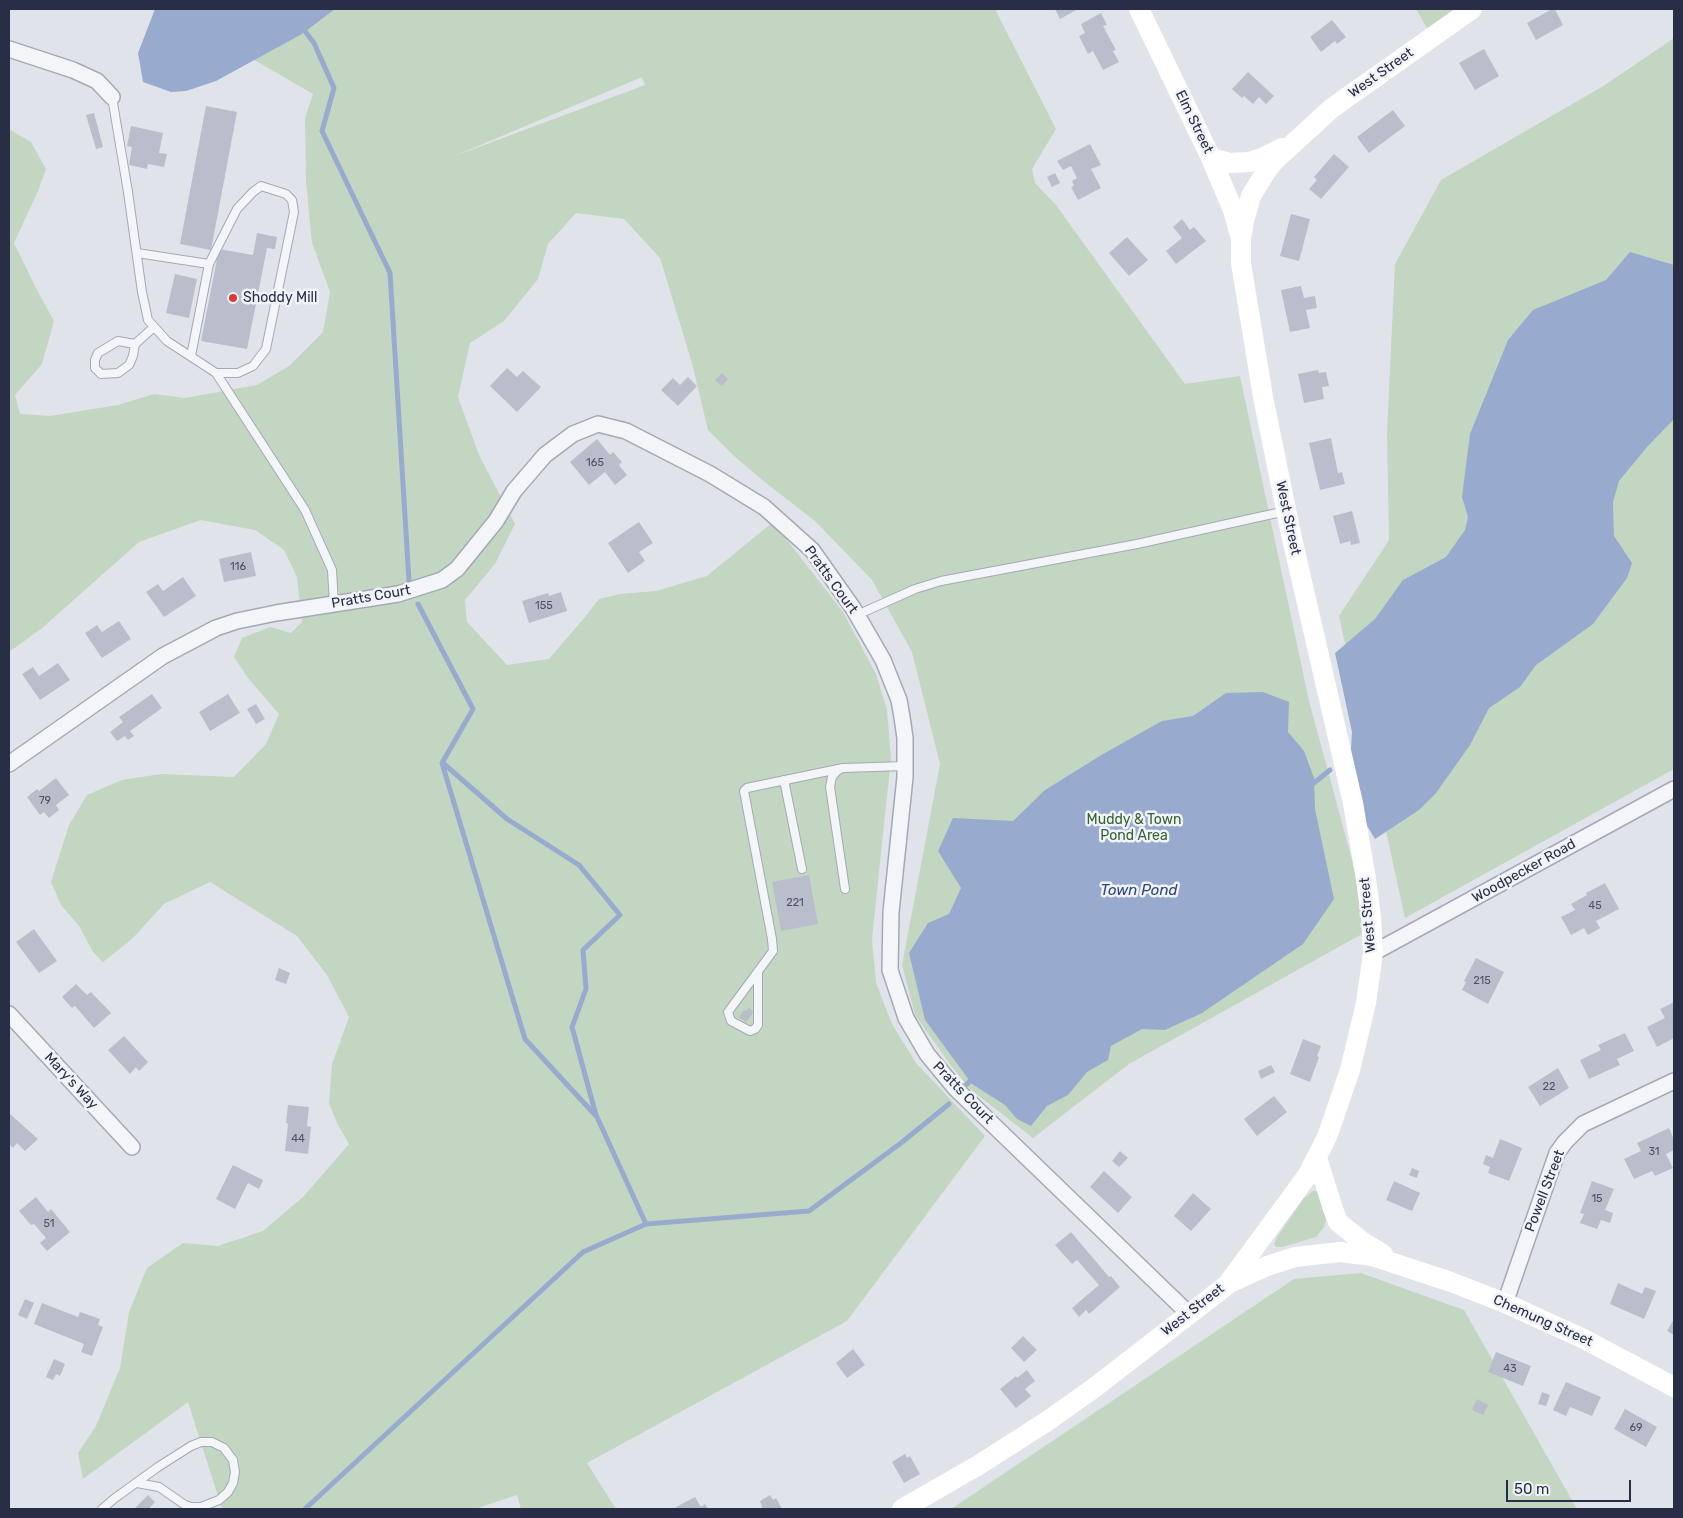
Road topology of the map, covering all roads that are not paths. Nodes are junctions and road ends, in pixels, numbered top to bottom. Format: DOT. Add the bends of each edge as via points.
graph roads {
  1 [pos="1139,9"];
  2 [pos="1472,9"];
  3 [pos="9,50"];
  4 [pos="112,97"];
  5 [pos="1295,141"];
  6 [pos="1211,158"];
  7 [pos="1241,239"];
  8 [pos="137,253"];
  9 [pos="208,264"];
  10 [pos="154,327"];
  11 [pos="135,344"];
  12 [pos="191,356"];
  13 [pos="216,372"];
  14 [pos="1286,511"];
  15 [pos="334,604"];
  16 [pos="857,615"];
  17 [pos="9,764"];
  18 [pos="905,766"];
  19 [pos="842,768"];
  20 [pos="784,780"];
  21 [pos="1674,789"];
  22 [pos="802,869"];
  23 [pos="845,889"];
  24 [pos="1373,953"];
  25 [pos="758,972"];
  26 [pos="9,1014"];
  27 [pos="1674,1081"];
  28 [pos="132,1147"];
  29 [pos="1317,1158"];
  30 [pos="1407,1266"];
  31 [pos="1227,1285"];
  32 [pos="1505,1303"];
  33 [pos="1189,1314"];
  34 [pos="1674,1387"];
  35 [pos="137,1483"];
  36 [pos="102,1509"];
  37 [pos="902,1509"];
  1 -- 6 [label="street, Elm Street"];
  2 -- 5 [label="street, West Street" via="1332,108"];
  3 -- 4 [label="street" via="73,70 97,81"];
  4 -- 8 [label="lane"];
  5 -- 6 [label="street, West Street" via="1249,162 1230,163"];
  5 -- 7 [label="street, West Street" via="1274,161 1255,190"];
  6 -- 7 [label="street, Elm Street" via="1233,210"];
  7 -- 14 [label="street, West Street" via="1241,264 1255,350"];
  8 -- 9 [label="lane"];
  8 -- 10 [label="lane" via="148,320"];
  9 -- 12 [label="lane"];
  9 -- 13 [label="lane" via="237,209 253,192 261,186 286,194 292,200 294,212 266,349 253,366 238,373"];
  10 -- 11 [label="lane"];
  10 -- 12 [label="lane" via="167,341"];
  11 -- 11 [label="lane" via="129,365 118,372 102,374 95,368 98,353 118,341"];
  12 -- 13 [label="lane"];
  13 -- 15 [label="lane" via="305,510 332,570"];
  14 -- 16 [label="lane" via="1138,544 941,581"];
  14 -- 24 [label="street, West Street" via="1353,803 1366,879"];
  15 -- 16 [label="street, Pratts Court" via="398,594 442,580 457,569 491,528 514,491 545,455 573,434 598,424 626,431 710,474 764,507 812,550"];
  15 -- 17 [label="street, Pratts Court" via="276,613 216,628 163,656"];
  16 -- 18 [label="street, Pratts Court" via="883,660 899,700 905,738"];
  18 -- 19 [label="lane"];
  18 -- 33 [label="street, Pratts Court" via="891,912 890,970 906,1018 926,1054 955,1088"];
  19 -- 20 [label="lane"];
  19 -- 23 [label="lane" via="834,773 830,783"];
  20 -- 22 [label="lane"];
  20 -- 25 [label="lane" via="744,791 773,951"];
  21 -- 24 [label="street, Woodpecker Road"];
  24 -- 29 [label="street, West Street" via="1366,1003 1350,1070 1334,1121"];
  25 -- 25 [label="lane" via="728,1012 731,1021 750,1031 758,1025"];
  26 -- 28 [label="street, Mary's Way"];
  27 -- 32 [label="street, Powell Street" via="1583,1124 1565,1142 1557,1153"];
  29 -- 30 [label="street, Chemung Street" via="1338,1222 1363,1242"];
  29 -- 31 [label="street, West Street"];
  30 -- 31 [label="street, Chemung Street" via="1358,1254 1309,1254 1267,1266"];
  30 -- 32 [label="street, Chemung Street"];
  31 -- 33 [label="street, West Street"];
  32 -- 34 [label="street, Chemung Street" via="1584,1338"];
  33 -- 37 [label="street, West Street" via="1046,1422"];
  35 -- 35 [label="lane" via="201,1442 212,1442 224,1448 233,1460 235,1472 228,1492 219,1500 201,1507 185,1505 159,1487"];
  35 -- 36 [label="lane"];
}
